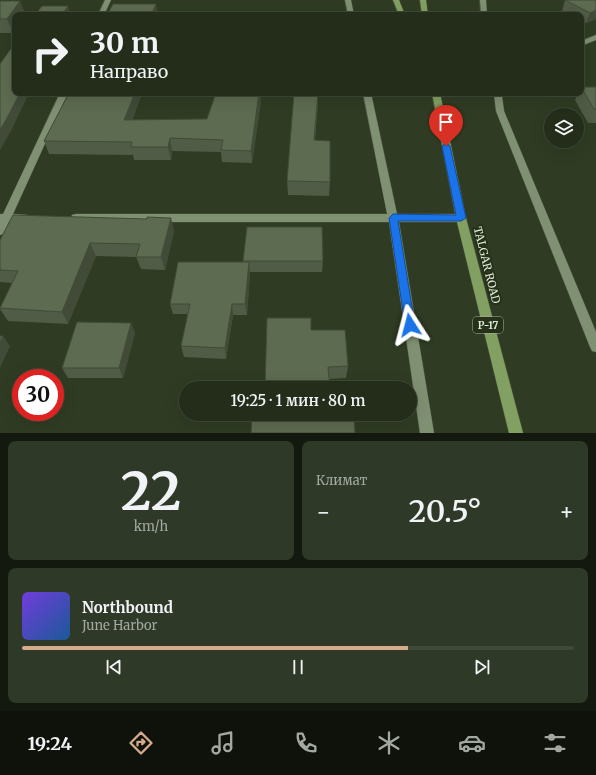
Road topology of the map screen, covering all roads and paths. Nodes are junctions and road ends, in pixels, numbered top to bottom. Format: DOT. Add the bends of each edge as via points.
graph roads {
  1 [pos="108,0"];
  2 [pos="348,0"];
  3 [pos="396,0"];
  4 [pos="423,0"];
  5 [pos="483,0"];
  6 [pos="102,12"];
  7 [pos="350,12"];
  8 [pos="401,12"];
  9 [pos="425,12"];
  10 [pos="484,12"];
  11 [pos="596,37"];
  12 [pos="584,43"];
  13 [pos="584,94"];
  14 [pos="596,94"];
  15 [pos="63,96"];
  16 [pos="368,96"];
  17 [pos="435,96"];
  18 [pos="499,96"];
  19 [pos="3,218"];
  20 [pos="38,218"];
  21 [pos="70,218"];
  22 [pos="393,218"];
  23 [pos="461,218"];
  24 [pos="0,231"];
  25 [pos="596,347"];
  26 [pos="427,433"];
  27 [pos="516,433"];
  1 -- 6 [label="street"];
  2 -- 7 [label="street"];
  3 -- 8 [label="main road"];
  4 -- 9 [label="main road"];
  5 -- 10 [label="street"];
  11 -- 12 [label="street"];
  13 -- 14 [label="street"];
  15 -- 19 [label="street"];
  16 -- 22 [label="street"];
  17 -- 23 [label="main road, TALGAR ROAD / P-17"];
  18 -- 25 [label="street" via="500,110"];
  19 -- 20 [label="street"];
  19 -- 24 [label="street"];
  21 -- 22 [label="street"];
  22 -- 23 [label="street"];
  22 -- 26 [label="street"];
  23 -- 27 [label="main road, TALGAR ROAD / P-17"];
}
